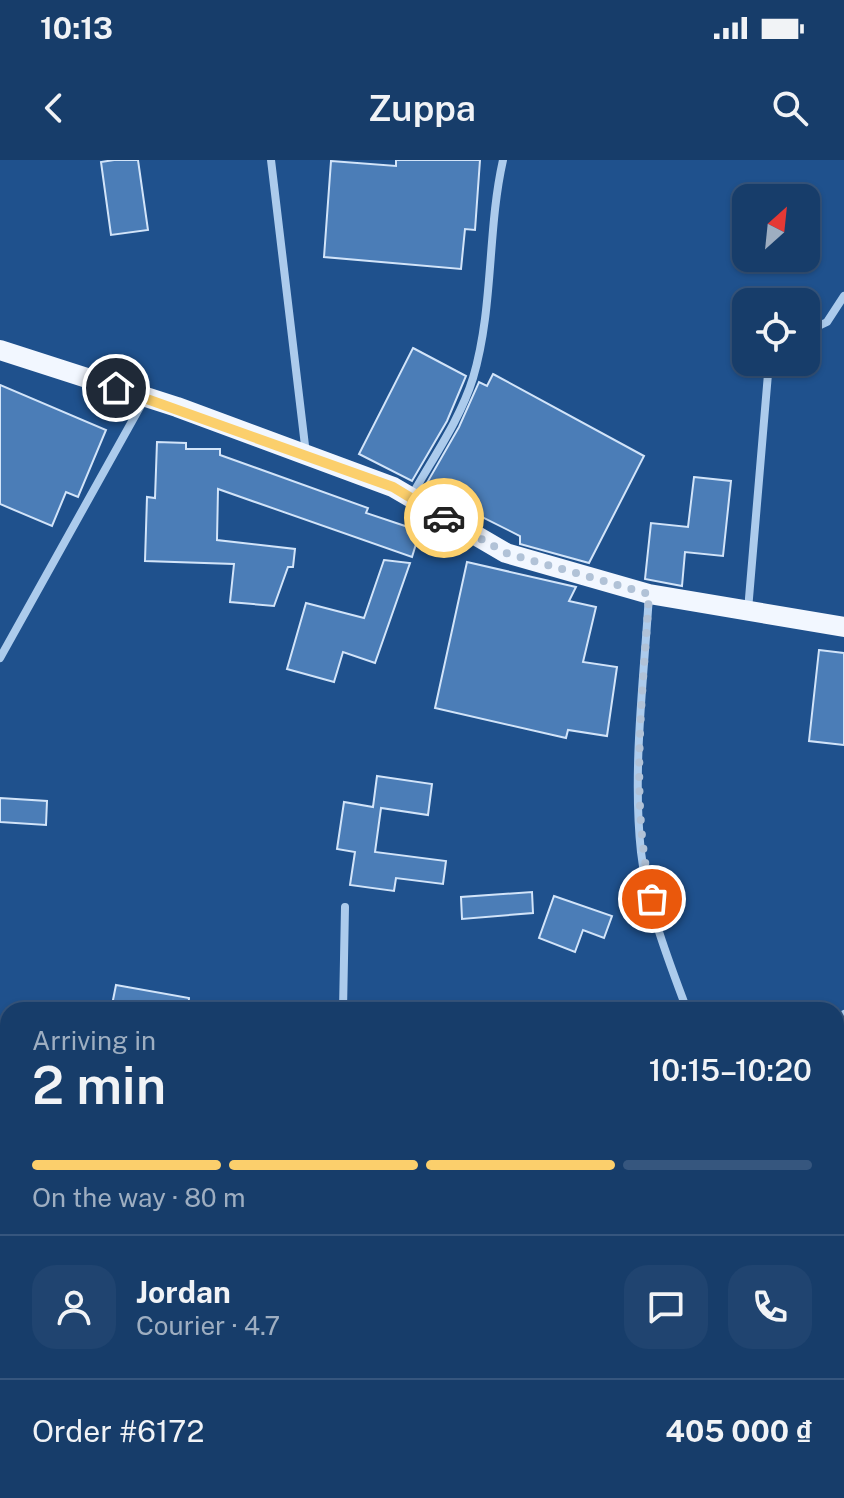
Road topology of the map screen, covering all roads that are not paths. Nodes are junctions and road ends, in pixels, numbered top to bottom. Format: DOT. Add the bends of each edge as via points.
graph roads {
  1 [pos="271,160"];
  2 [pos="503,160"];
  3 [pos="844,296"];
  4 [pos="820,325"];
  5 [pos="0,350"];
  6 [pos="768,376"];
  7 [pos="146,397"];
  8 [pos="307,455"];
  9 [pos="410,498"];
  10 [pos="649,594"];
  11 [pos="748,611"];
  12 [pos="844,627"];
  13 [pos="0,658"];
  14 [pos="345,907"];
  15 [pos="343,1002"];
  16 [pos="684,1002"];
  1 -- 8 [label="street"];
  2 -- 9 [label="street" via="473,378"];
  3 -- 4 [label="street"];
  5 -- 7 [label="main road"];
  6 -- 11 [label="street"];
  7 -- 8 [label="main road"];
  7 -- 13 [label="street"];
  8 -- 9 [label="main road"];
  9 -- 10 [label="main road" via="506,553"];
  10 -- 11 [label="main road"];
  10 -- 16 [label="street" via="640,753 641,852 663,946"];
  11 -- 12 [label="main road"];
  14 -- 15 [label="street"];
}
